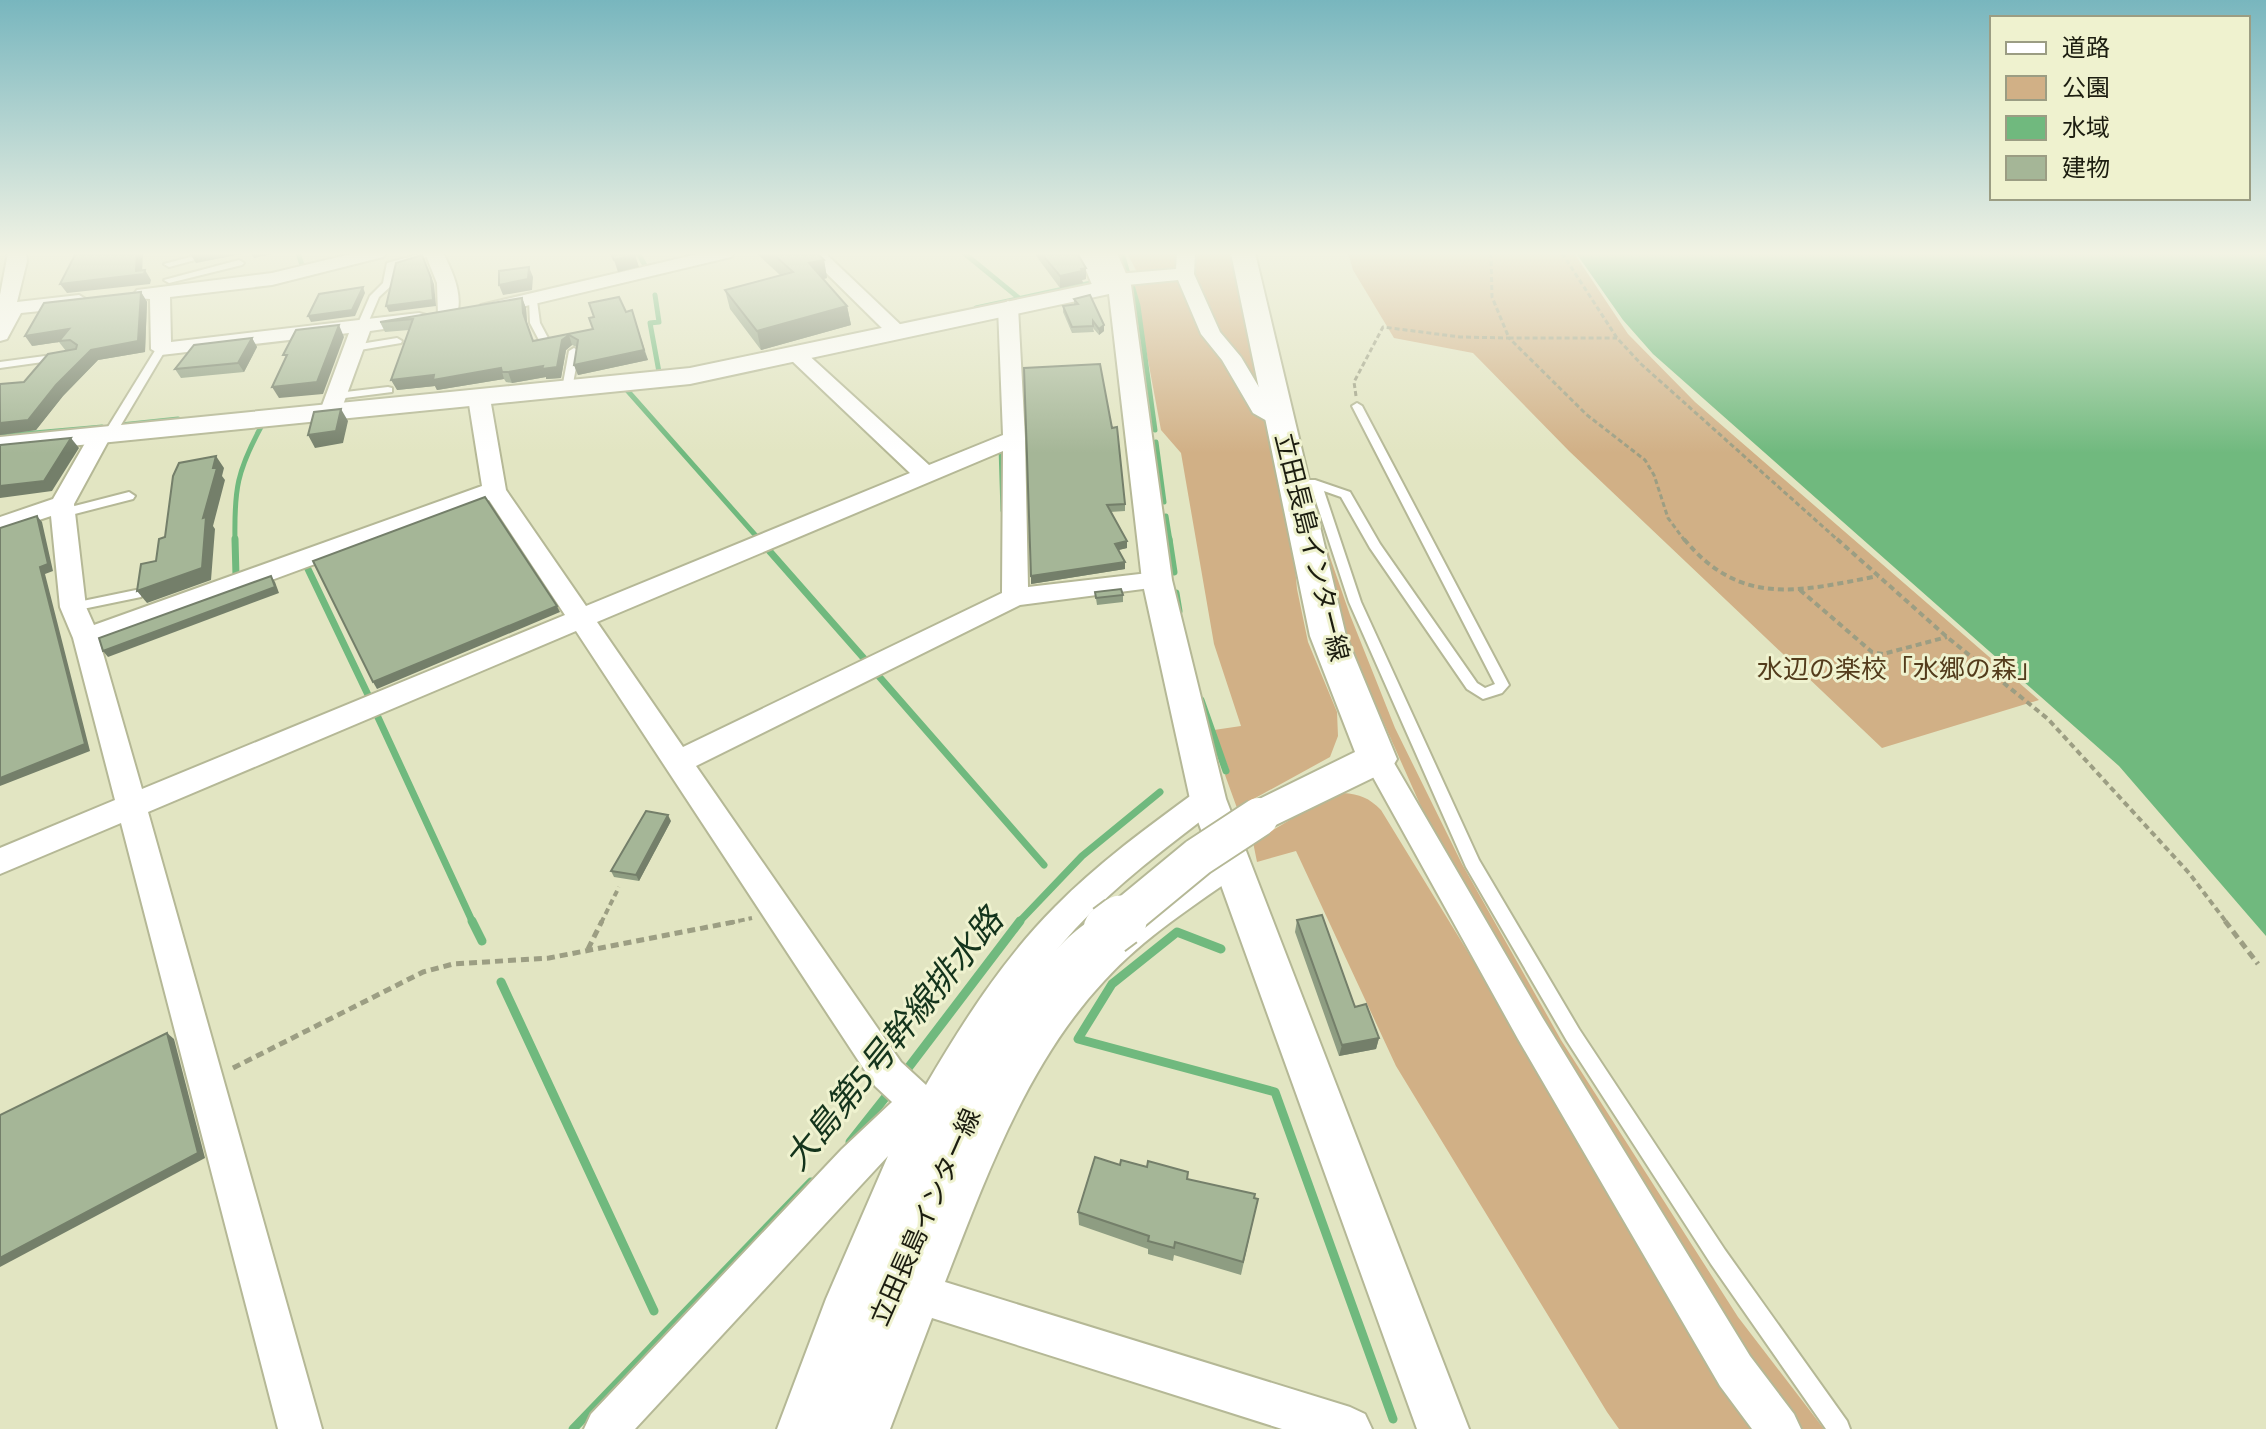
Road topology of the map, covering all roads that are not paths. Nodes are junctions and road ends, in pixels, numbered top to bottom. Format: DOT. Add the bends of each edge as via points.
graph roads {
  1 [pos="163,320"];
  2 [pos="365,320"];
  3 [pos="430,320"];
  4 [pos="535,320"];
  5 [pos="884,320"];
  6 [pos="952,320"];
  7 [pos="1009,320"];
  8 [pos="1118,320"];
  9 [pos="1206,320"];
  10 [pos="1259,320"];
  11 [pos="897,332"];
  12 [pos="358,338"];
  13 [pos="544,340"];
  14 [pos="397,341"];
  15 [pos="161,349"];
  16 [pos="574,351"];
  17 [pos="797,355"];
  18 [pos="76,356"];
  19 [pos="0,365"];
  20 [pos="567,389"];
  21 [pos="388,390"];
  22 [pos="479,398"];
  23 [pos="334,404"];
  24 [pos="1357,406"];
  25 [pos="1282,420"];
  26 [pos="104,435"];
  27 [pos="1014,438"];
  28 [pos="0,445"];
  29 [pos="925,474"];
  30 [pos="1306,480"];
  31 [pos="494,490"];
  32 [pos="129,496"];
  33 [pos="62,509"];
  34 [pos="0,525"];
  35 [pos="1157,580"];
  36 [pos="136,594"];
  37 [pos="1015,597"];
  38 [pos="73,607"];
  39 [pos="580,618"];
  40 [pos="86,638"];
  41 [pos="1377,759"];
  42 [pos="679,762"];
  43 [pos="1208,799"];
  44 [pos="131,806"];
  45 [pos="0,861"];
  46 [pos="1232,862"];
  47 [pos="913,1095"];
  48 [pos="921,1295"];
  49 [pos="300,1429"];
  50 [pos="606,1429"];
  51 [pos="799,1429"];
  52 [pos="835,1429"];
  53 [pos="868,1429"];
  54 [pos="1350,1429"];
  55 [pos="1443,1429"];
  56 [pos="1779,1429"];
  57 [pos="1839,1429"];
  1 -- 15 [label="street"];
  2 -- 12 [label="lane"];
  3 -- 12 [label="street"];
  4 -- 13 [label="lane"];
  5 -- 11 [label="street"];
  6 -- 11 [label="street"];
  7 -- 27 [label="street"];
  8 -- 35 [label="street"];
  9 -- 25 [label="street" via="1261,408"];
  10 -- 25 [label="main road, 立田長島インター線"];
  11 -- 17 [label="street"];
  12 -- 14 [label="lane"];
  12 -- 15 [label="street"];
  12 -- 23 [label="street"];
  15 -- 26 [label="lane"];
  16 -- 20 [label="lane"];
  17 -- 20 [label="street" via="690,376"];
  17 -- 29 [label="street"];
  18 -- 19 [label="lane"];
  20 -- 22 [label="street"];
  21 -- 23 [label="lane"];
  22 -- 23 [label="street"];
  22 -- 31 [label="street"];
  23 -- 26 [label="street"];
  24 -- 30 [label="lane" via="1500,678 1497,690 1483,694 1472,686 1374,545 1346,495"];
  25 -- 30 [label="main road, 立田長島インター線"];
  26 -- 28 [label="street"];
  26 -- 33 [label="street"];
  27 -- 29 [label="street"];
  27 -- 37 [label="street"];
  29 -- 39 [label="street"];
  30 -- 41 [label="main road, 立田長島インター線" via="1328,636"];
  30 -- 57 [label="lane" via="1472,863 1581,1048"];
  31 -- 39 [label="street"];
  31 -- 40 [label="street"];
  32 -- 33 [label="lane"];
  33 -- 34 [label="street"];
  33 -- 38 [label="street"];
  35 -- 37 [label="street"];
  35 -- 43 [label="street"];
  36 -- 38 [label="lane"];
  37 -- 42 [label="street"];
  38 -- 40 [label="street"];
  39 -- 42 [label="street"];
  39 -- 44 [label="street"];
  40 -- 44 [label="street"];
  41 -- 52 [label="main road, 立田長島インター線, bridge" via="1259,817 1187,865 1075,960 1045,994 1000,1054 937,1176"];
  41 -- 56 [label="street" via="1735,1371"];
  42 -- 47 [label="street" via="780,913"];
  43 -- 46 [label="street"];
  43 -- 47 [label="street" via="1102,883 1048,937 975,1036"];
  44 -- 45 [label="street"];
  44 -- 49 [label="street"];
  46 -- 48 [label="street" via="1152,918 1092,970 1042,1033 974,1159"];
  46 -- 55 [label="street"];
  47 -- 50 [label="street"];
  47 -- 51 [label="street" via="870,1236"];
  48 -- 53 [label="street"];
  48 -- 54 [label="street"];
}
